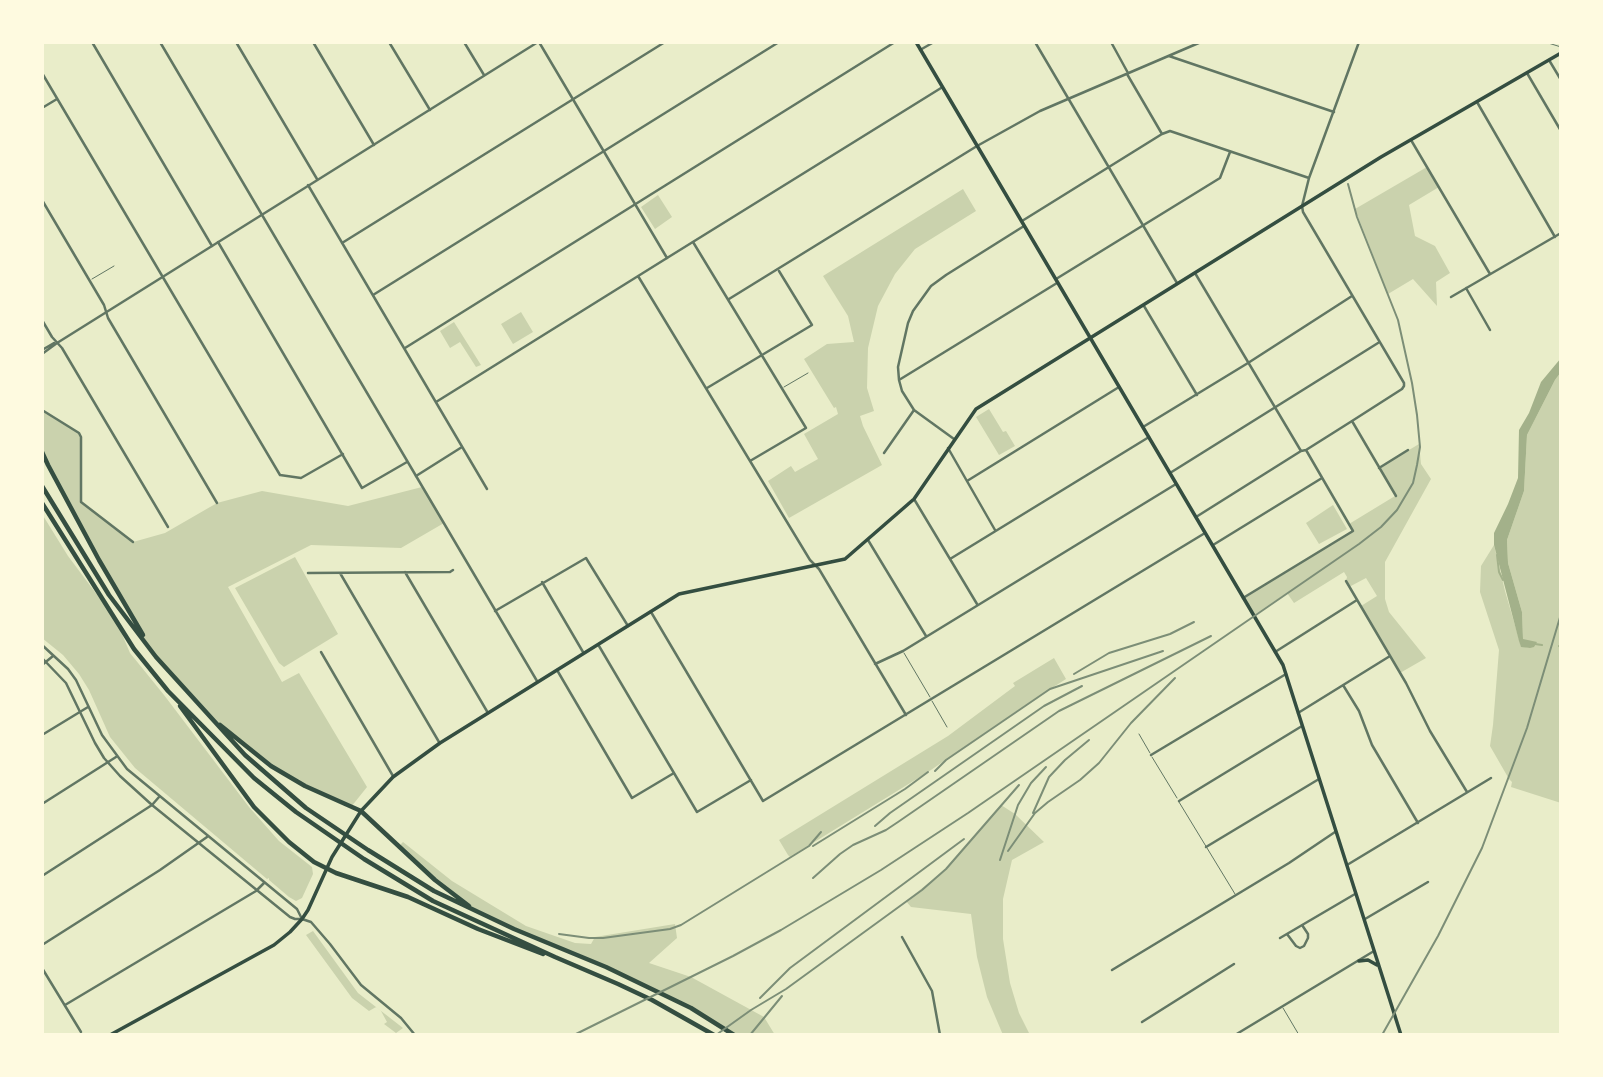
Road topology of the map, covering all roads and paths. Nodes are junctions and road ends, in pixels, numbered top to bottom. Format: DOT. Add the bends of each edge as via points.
graph roads {
  1 [pos="92,42"];
  2 [pos="160,42"];
  3 [pos="236,42"];
  4 [pos="313,42"];
  5 [pos="389,42"];
  6 [pos="464,42"];
  7 [pos="539,42"];
  8 [pos="664,42"];
  9 [pos="779,42"];
  10 [pos="895,42"];
  11 [pos="916,42"];
  12 [pos="934,42"];
  13 [pos="1035,42"];
  14 [pos="1111,42"];
  15 [pos="1201,42"];
  16 [pos="1359,42"];
  17 [pos="1545,42"];
  18 [pos="1561,47"];
  19 [pos="920,50"];
  20 [pos="1561,53"];
  21 [pos="1169,56"];
  22 [pos="1549,60"];
  23 [pos="42,73"];
  24 [pos="1527,73"];
  25 [pos="1127,74"];
  26 [pos="484,76"];
  27 [pos="1561,80"];
  28 [pos="942,87"];
  29 [pos="57,99"];
  30 [pos="573,99"];
  31 [pos="1068,99"];
  32 [pos="1477,102"];
  33 [pos="42,108"];
  34 [pos="430,110"];
  35 [pos="1334,112"];
  36 [pos="1561,131"];
  37 [pos="1163,134"];
  38 [pos="1411,140"];
  39 [pos="374,145"];
  40 [pos="977,146"];
  41 [pos="603,151"];
  42 [pos="1230,151"];
  43 [pos="1109,167"];
  44 [pos="1309,178"];
  45 [pos="317,179"];
  46 [pos="308,185"];
  47 [pos="42,200"];
  48 [pos="635,204"];
  49 [pos="1301,206"];
  50 [pos="262,215"];
  51 [pos="1021,221"];
  52 [pos="1142,225"];
  53 [pos="1024,226"];
  54 [pos="1561,233"];
  55 [pos="1555,237"];
  56 [pos="218,242"];
  57 [pos="693,242"];
  58 [pos="342,243"];
  59 [pos="212,246"];
  60 [pos="667,258"];
  61 [pos="114,266"];
  62 [pos="778,270"];
  63 [pos="1195,273"];
  64 [pos="1490,274"];
  65 [pos="638,276"];
  66 [pos="162,277"];
  67 [pos="90,280"];
  68 [pos="1057,281"];
  69 [pos="1178,285"];
  70 [pos="1466,288"];
  71 [pos="373,295"];
  72 [pos="1352,296"];
  73 [pos="1451,297"];
  74 [pos="729,299"];
  75 [pos="1143,306"];
  76 [pos="107,312"];
  77 [pos="42,320"];
  78 [pos="1490,330"];
  79 [pos="1091,338"];
  80 [pos="57,342"];
  81 [pos="1379,342"];
  82 [pos="405,348"];
  83 [pos="42,352"];
  84 [pos="762,356"];
  85 [pos="1248,363"];
  86 [pos="808,373"];
  87 [pos="899,380"];
  88 [pos="1119,387"];
  89 [pos="707,388"];
  90 [pos="782,388"];
  91 [pos="1197,395"];
  92 [pos="436,401"];
  93 [pos="1276,407"];
  94 [pos="42,410"];
  95 [pos="914,410"];
  96 [pos="1352,421"];
  97 [pos="1143,427"];
  98 [pos="1149,437"];
  99 [pos="954,439"];
  100 [pos="462,447"];
  101 [pos="948,448"];
  102 [pos="1306,450"];
  103 [pos="1408,450"];
  104 [pos="1301,451"];
  105 [pos="42,452"];
  106 [pos="884,453"];
  107 [pos="342,454"];
  108 [pos="407,461"];
  109 [pos="750,461"];
  110 [pos="1379,468"];
  111 [pos="1170,473"];
  112 [pos="416,476"];
  113 [pos="1322,478"];
  114 [pos="967,481"];
  115 [pos="1177,484"];
  116 [pos="42,486"];
  117 [pos="487,489"];
  118 [pos="1396,496"];
  119 [pos="914,499"];
  120 [pos="42,503"];
  121 [pos="217,503"];
  122 [pos="1196,517"];
  123 [pos="168,527"];
  124 [pos="995,530"];
  125 [pos="1205,533"];
  126 [pos="868,540"];
  127 [pos="133,542"];
  128 [pos="1213,545"];
  129 [pos="950,558"];
  130 [pos="815,565"];
  131 [pos="453,570"];
  132 [pos="405,572"];
  133 [pos="308,573"];
  134 [pos="340,573"];
  135 [pos="1346,581"];
  136 [pos="542,582"];
  137 [pos="1243,598"];
  138 [pos="1357,600"];
  139 [pos="977,605"];
  140 [pos="495,611"];
  141 [pos="651,612"];
  142 [pos="628,626"];
  143 [pos="926,636"];
  144 [pos="42,645"];
  145 [pos="598,645"];
  146 [pos="902,651"];
  147 [pos="321,652"];
  148 [pos="1275,652"];
  149 [pos="584,654"];
  150 [pos="54,656"];
  151 [pos="1390,656"];
  152 [pos="156,657"];
  153 [pos="42,659"];
  154 [pos="44,663"];
  155 [pos="875,664"];
  156 [pos="557,670"];
  157 [pos="1287,674"];
  158 [pos="538,682"];
  159 [pos="1343,685"];
  160 [pos="169,692"];
  161 [pos="931,700"];
  162 [pos="88,707"];
  163 [pos="79,711"];
  164 [pos="488,713"];
  165 [pos="1298,713"];
  166 [pos="206,714"];
  167 [pos="906,716"];
  168 [pos="1303,726"];
  169 [pos="947,727"];
  170 [pos="42,734"];
  171 [pos="1139,734"];
  172 [pos="440,743"];
  173 [pos="1151,755"];
  174 [pos="116,757"];
  175 [pos="108,762"];
  176 [pos="674,773"];
  177 [pos="393,777"];
  178 [pos="1491,778"];
  179 [pos="1319,779"];
  180 [pos="751,780"];
  181 [pos="1467,792"];
  182 [pos="159,797"];
  183 [pos="1179,801"];
  184 [pos="42,804"];
  185 [pos="152,805"];
  186 [pos="360,811"];
  187 [pos="1418,822"];
  188 [pos="1336,831"];
  189 [pos="207,837"];
  190 [pos="200,843"];
  191 [pos="1206,846"];
  192 [pos="1347,865"];
  193 [pos="326,869"];
  194 [pos="42,876"];
  195 [pos="264,883"];
  196 [pos="1428,883"];
  197 [pos="256,891"];
  198 [pos="1355,894"];
  199 [pos="1236,895"];
  200 [pos="478,913"];
  201 [pos="302,919"];
  202 [pos="1364,919"];
  203 [pos="1302,925"];
  204 [pos="1287,934"];
  205 [pos="902,937"];
  206 [pos="1280,938"];
  207 [pos="42,945"];
  208 [pos="1374,951"];
  209 [pos="555,957"];
  210 [pos="1359,961"];
  211 [pos="1234,964"];
  212 [pos="1379,966"];
  213 [pos="42,968"];
  214 [pos="1112,970"];
  215 [pos="65,1005"];
  216 [pos="1282,1006"];
  217 [pos="1142,1022"];
  218 [pos="81,1032"];
  219 [pos="110,1035"];
  220 [pos="415,1035"];
  221 [pos="714,1035"];
  222 [pos="734,1035"];
  223 [pos="940,1035"];
  224 [pos="1235,1035"];
  225 [pos="1299,1035"];
  226 [pos="1401,1035"];
  1 -- 59 [label="street"];
  2 -- 50 [label="street"];
  3 -- 45 [label="street"];
  4 -- 39 [label="street"];
  5 -- 34 [label="street"];
  6 -- 26 [label="street"];
  7 -- 26 [label="street"];
  7 -- 30 [label="street"];
  8 -- 30 [label="street"];
  9 -- 41 [label="street"];
  10 -- 48 [label="street"];
  11 -- 19 [label="main road"];
  12 -- 19 [label="street"];
  13 -- 31 [label="street"];
  14 -- 25 [label="street"];
  15 -- 21 [label="street"];
  16 -- 35 [label="street"];
  17 -- 18 [label="lane"];
  19 -- 28 [label="main road"];
  20 -- 22 [label="main road"];
  21 -- 25 [label="street"];
  21 -- 35 [label="street"];
  22 -- 24 [label="main road"];
  22 -- 27 [label="street"];
  23 -- 29 [label="street"];
  24 -- 32 [label="main road"];
  24 -- 36 [label="street"];
  25 -- 31 [label="street"];
  25 -- 37 [label="street"];
  26 -- 34 [label="street"];
  28 -- 40 [label="main road"];
  28 -- 57 [label="street"];
  29 -- 33 [label="street"];
  29 -- 66 [label="street"];
  30 -- 41 [label="street"];
  30 -- 58 [label="street"];
  31 -- 40 [label="street"];
  31 -- 43 [label="street"];
  32 -- 38 [label="main road"];
  32 -- 55 [label="street"];
  34 -- 39 [label="street"];
  35 -- 44 [label="street"];
  37 -- 42 [label="street" via="1170,131"];
  37 -- 43 [label="street"];
  38 -- 49 [label="main road"];
  38 -- 64 [label="street"];
  39 -- 45 [label="street"];
  40 -- 51 [label="main road"];
  40 -- 62 [label="street"];
  41 -- 48 [label="street"];
  41 -- 71 [label="street"];
  42 -- 44 [label="street"];
  42 -- 52 [label="street" via="1220,178"];
  43 -- 51 [label="street"];
  43 -- 52 [label="street"];
  44 -- 49 [label="street"];
  45 -- 46 [label="street"];
  46 -- 50 [label="street"];
  46 -- 58 [label="street"];
  47 -- 67 [label="street"];
  48 -- 60 [label="street"];
  48 -- 82 [label="street"];
  49 -- 63 [label="main road"];
  49 -- 72 [label="street"];
  50 -- 56 [label="street"];
  50 -- 108 [label="street"];
  51 -- 53 [label="main road"];
  52 -- 68 [label="street"];
  52 -- 69 [label="street"];
  53 -- 68 [label="main road"];
  53 -- 87 [label="street" via="931,286 908,323"];
  54 -- 55 [label="street"];
  55 -- 64 [label="street"];
  56 -- 59 [label="street"];
  56 -- 107 [label="street"];
  57 -- 60 [label="street"];
  57 -- 74 [label="street"];
  58 -- 71 [label="street"];
  59 -- 66 [label="street"];
  60 -- 65 [label="street"];
  61 -- 67 [label="lane"];
  62 -- 74 [label="street"];
  62 -- 84 [label="street" via="812,325"];
  63 -- 69 [label="main road"];
  63 -- 85 [label="street"];
  64 -- 70 [label="street"];
  65 -- 89 [label="street"];
  65 -- 92 [label="street"];
  66 -- 76 [label="street"];
  66 -- 107 [label="street" via="280,475 301,478"];
  67 -- 76 [label="street"];
  68 -- 79 [label="main road"];
  68 -- 87 [label="street"];
  69 -- 75 [label="main road"];
  70 -- 73 [label="street"];
  70 -- 78 [label="street"];
  71 -- 82 [label="street"];
  72 -- 81 [label="street"];
  72 -- 85 [label="street"];
  74 -- 84 [label="street"];
  75 -- 79 [label="main road"];
  75 -- 91 [label="street"];
  76 -- 80 [label="street"];
  76 -- 121 [label="street"];
  77 -- 80 [label="street"];
  79 -- 88 [label="main road"];
  79 -- 99 [label="main road" via="975,409"];
  80 -- 83 [label="street"];
  80 -- 123 [label="street"];
  81 -- 93 [label="street"];
  81 -- 96 [label="street" via="1404,386"];
  82 -- 92 [label="street"];
  84 -- 89 [label="street"];
  84 -- 90 [label="street"];
  85 -- 91 [label="street"];
  85 -- 93 [label="street"];
  86 -- 90 [label="lane"];
  87 -- 95 [label="street"];
  88 -- 97 [label="main road"];
  88 -- 114 [label="street"];
  89 -- 109 [label="street"];
  90 -- 109 [label="street" via="806,428"];
  91 -- 97 [label="street"];
  92 -- 100 [label="street"];
  93 -- 104 [label="street"];
  93 -- 111 [label="street"];
  94 -- 127 [label="street" via="81,436 81,502"];
  95 -- 99 [label="street"];
  95 -- 106 [label="street"];
  96 -- 102 [label="street"];
  96 -- 110 [label="street"];
  97 -- 98 [label="main road"];
  98 -- 111 [label="main road"];
  98 -- 124 [label="street"];
  99 -- 101 [label="main road"];
  100 -- 112 [label="street"];
  100 -- 117 [label="street"];
  101 -- 114 [label="street"];
  101 -- 119 [label="main road"];
  102 -- 104 [label="street"];
  102 -- 113 [label="street"];
  103 -- 110 [label="street"];
  104 -- 122 [label="street"];
  105 -- 152 [label="highway"];
  107 -- 108 [label="street" via="362,488"];
  108 -- 112 [label="street"];
  109 -- 130 [label="street"];
  110 -- 118 [label="street"];
  111 -- 115 [label="main road"];
  112 -- 140 [label="street"];
  113 -- 128 [label="street"];
  113 -- 137 [label="street" via="1353,531"];
  114 -- 124 [label="street"];
  115 -- 122 [label="main road"];
  115 -- 139 [label="street"];
  116 -- 152 [label="highway" via="109,595"];
  119 -- 126 [label="main road"];
  119 -- 129 [label="street"];
  120 -- 160 [label="highway" via="134,649"];
  122 -- 125 [label="main road"];
  124 -- 129 [label="street"];
  125 -- 128 [label="main road"];
  125 -- 161 [label="street"];
  126 -- 130 [label="main road" via="845,559"];
  126 -- 143 [label="street"];
  128 -- 137 [label="main road"];
  129 -- 139 [label="street"];
  130 -- 141 [label="main road" via="679,594"];
  130 -- 155 [label="street"];
  131 -- 132 [label="street"];
  132 -- 134 [label="street"];
  132 -- 164 [label="street"];
  133 -- 134 [label="street"];
  134 -- 172 [label="street"];
  135 -- 138 [label="street"];
  136 -- 140 [label="street"];
  136 -- 142 [label="street" via="586,558"];
  136 -- 149 [label="street"];
  137 -- 148 [label="main road"];
  138 -- 148 [label="street"];
  138 -- 151 [label="street"];
  139 -- 143 [label="street"];
  140 -- 158 [label="street"];
  141 -- 142 [label="main road"];
  141 -- 180 [label="street"];
  142 -- 145 [label="main road"];
  143 -- 146 [label="street"];
  144 -- 150 [label="street"];
  145 -- 149 [label="main road"];
  145 -- 176 [label="street"];
  146 -- 155 [label="street"];
  146 -- 161 [label="lane"];
  147 -- 177 [label="street"];
  148 -- 157 [label="main road"];
  149 -- 156 [label="main road"];
  150 -- 154 [label="street"];
  150 -- 162 [label="street" via="76,680"];
  151 -- 159 [label="street"];
  151 -- 181 [label="street"];
  152 -- 166 [label="highway"];
  153 -- 154 [label="street"];
  154 -- 163 [label="street" via="63,679"];
  155 -- 167 [label="street"];
  156 -- 158 [label="main road"];
  156 -- 176 [label="street" via="632,798"];
  157 -- 165 [label="main road"];
  157 -- 173 [label="street"];
  158 -- 164 [label="main road"];
  159 -- 165 [label="street"];
  159 -- 187 [label="street"];
  160 -- 193 [label="highway" via="254,807 289,842"];
  160 -- 209 [label="highway" via="254,778 364,859 433,901"];
  161 -- 167 [label="street"];
  161 -- 169 [label="lane"];
  162 -- 163 [label="street"];
  162 -- 174 [label="street"];
  163 -- 170 [label="street"];
  163 -- 175 [label="street"];
  164 -- 172 [label="main road"];
  165 -- 168 [label="main road"];
  166 -- 186 [label="highway" via="271,766"];
  166 -- 200 [label="highway" via="306,808 413,879"];
  167 -- 180 [label="street" via="762,801"];
  168 -- 179 [label="main road"];
  168 -- 183 [label="street"];
  171 -- 173 [label="lane"];
  172 -- 177 [label="main road"];
  173 -- 183 [label="lane"];
  174 -- 175 [label="street"];
  174 -- 182 [label="street"];
  175 -- 184 [label="street"];
  175 -- 185 [label="street"];
  176 -- 180 [label="street" via="697,812"];
  177 -- 186 [label="main road"];
  178 -- 181 [label="street"];
  179 -- 188 [label="main road"];
  179 -- 191 [label="street"];
  181 -- 187 [label="street"];
  182 -- 185 [label="street"];
  182 -- 189 [label="street"];
  183 -- 191 [label="lane"];
  185 -- 190 [label="street"];
  185 -- 194 [label="street"];
  186 -- 193 [label="main road"];
  186 -- 200 [label="highway"];
  187 -- 192 [label="street"];
  188 -- 192 [label="main road"];
  188 -- 199 [label="street"];
  189 -- 190 [label="street"];
  189 -- 195 [label="street"];
  190 -- 197 [label="street"];
  190 -- 207 [label="street"];
  191 -- 199 [label="lane"];
  192 -- 198 [label="main road"];
  193 -- 201 [label="main road"];
  193 -- 209 [label="highway"];
  195 -- 197 [label="street"];
  195 -- 201 [label="street" via="297,909"];
  196 -- 202 [label="street"];
  197 -- 201 [label="street" via="290,917"];
  197 -- 215 [label="street"];
  198 -- 202 [label="main road"];
  198 -- 203 [label="street"];
  199 -- 214 [label="street"];
  200 -- 222 [label="highway" via="606,967 691,1008"];
  201 -- 219 [label="main road" via="274,945"];
  201 -- 220 [label="street" via="323,936 360,985"];
  202 -- 208 [label="main road"];
  203 -- 204 [label="street"];
  203 -- 204 [label="street" via="1308,934 1304,946 1296,946"];
  204 -- 206 [label="street"];
  205 -- 223 [label="street" via="932,991"];
  208 -- 210 [label="street"];
  208 -- 212 [label="main road"];
  209 -- 221 [label="highway" via="652,1000"];
  210 -- 212 [label="main road"];
  210 -- 216 [label="street"];
  211 -- 217 [label="street"];
  212 -- 226 [label="main road"];
  213 -- 215 [label="street"];
  215 -- 218 [label="street"];
  216 -- 224 [label="street"];
  216 -- 225 [label="lane"];
}
